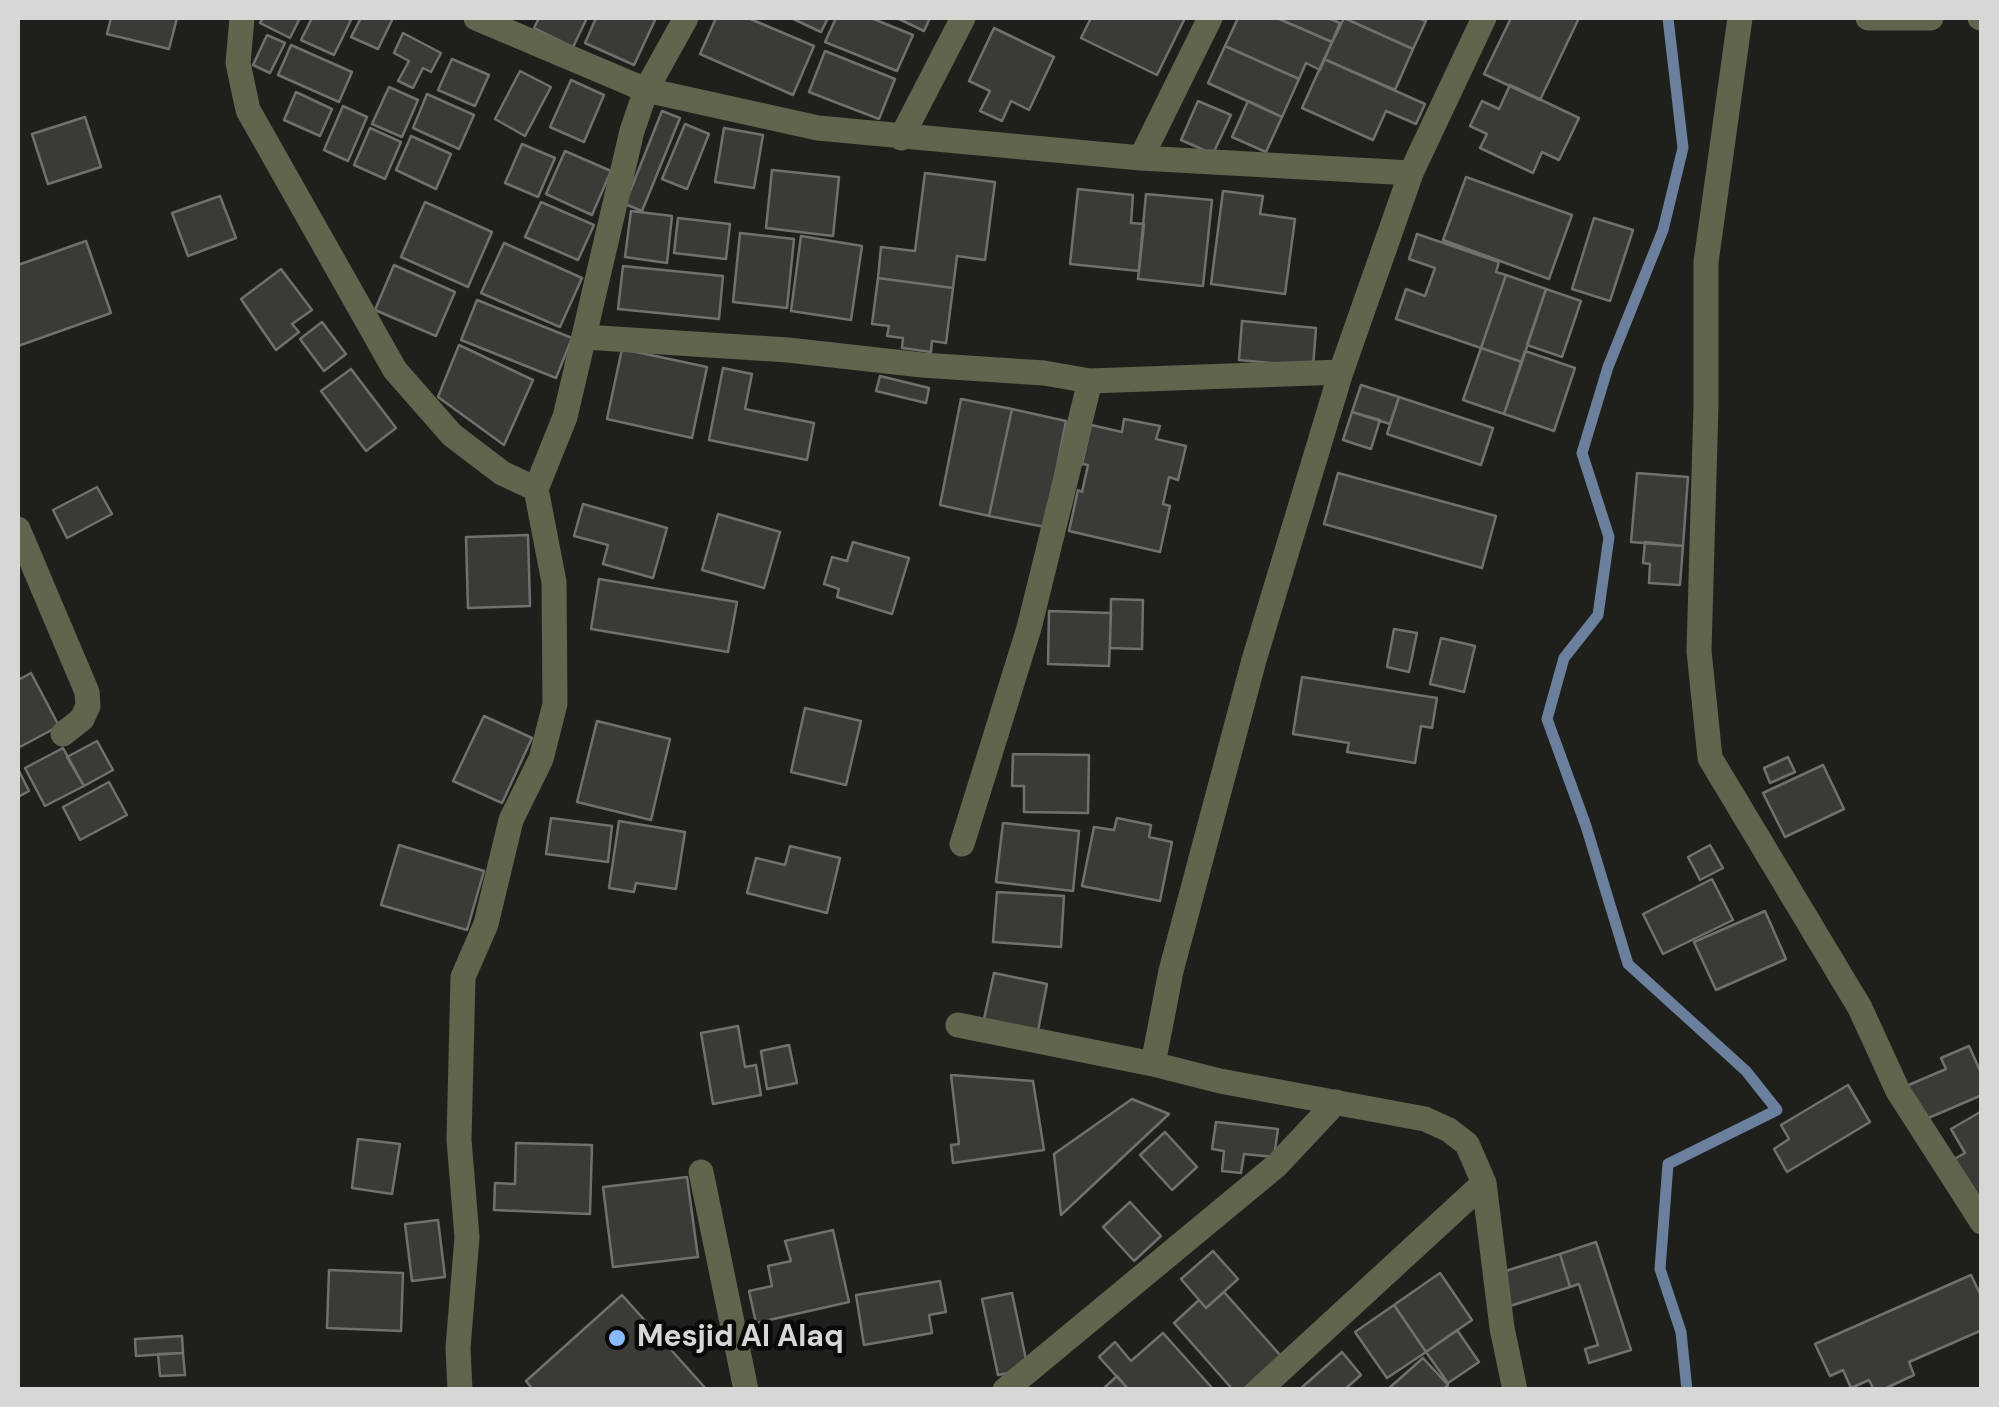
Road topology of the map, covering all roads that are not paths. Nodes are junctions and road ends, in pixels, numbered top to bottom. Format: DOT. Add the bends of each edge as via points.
graph roads {
  1 [pos="242,18"];
  2 [pos="476,18"];
  3 [pos="686,18"];
  4 [pos="963,18"];
  5 [pos="1210,18"];
  6 [pos="1484,18"];
  7 [pos="1740,18"];
  8 [pos="1868,18"];
  9 [pos="1932,18"];
  10 [pos="646,90"];
  11 [pos="900,138"];
  12 [pos="1140,158"];
  13 [pos="1411,173"];
  14 [pos="584,337"];
  15 [pos="1341,372"];
  16 [pos="1090,381"];
  17 [pos="536,490"];
  18 [pos="18,530"];
  19 [pos="63,734"];
  20 [pos="962,844"];
  21 [pos="958,1025"];
  22 [pos="1153,1064"];
  23 [pos="1336,1102"];
  24 [pos="701,1172"];
  25 [pos="1484,1183"];
  26 [pos="1982,1222"];
  27 [pos="460,1390"];
  28 [pos="746,1390"];
  29 [pos="1005,1390"];
  30 [pos="1259,1390"];
  31 [pos="1515,1390"];
  1 -- 17 [label="street" via="238,62 248,110 395,370 452,435"];
  2 -- 10 [label="street"];
  3 -- 10 [label="street"];
  4 -- 11 [label="street"];
  5 -- 12 [label="street"];
  6 -- 13 [label="street"];
  7 -- 26 [label="street" via="1706,262 1699,651 1710,758 1860,1008 1898,1091"];
  8 -- 9 [label="street"];
  10 -- 11 [label="street" via="818,128"];
  10 -- 14 [label="street"];
  11 -- 12 [label="street"];
  12 -- 13 [label="street"];
  13 -- 15 [label="street"];
  14 -- 16 [label="street"];
  14 -- 17 [label="street" via="565,417"];
  15 -- 16 [label="street"];
  15 -- 22 [label="street" via="1244,697 1171,970"];
  16 -- 20 [label="street" via="1029,628"];
  17 -- 27 [label="street" via="554,582 555,704 463,977 459,1140 467,1238"];
  18 -- 19 [label="street" via="86,692 82,719"];
  21 -- 22 [label="street"];
  22 -- 23 [label="street"];
  23 -- 25 [label="street" via="1426,1119 1449,1130 1466,1144"];
  23 -- 29 [label="street" via="1277,1166"];
  24 -- 28 [label="street"];
  25 -- 30 [label="street"];
  25 -- 31 [label="street"];
}
